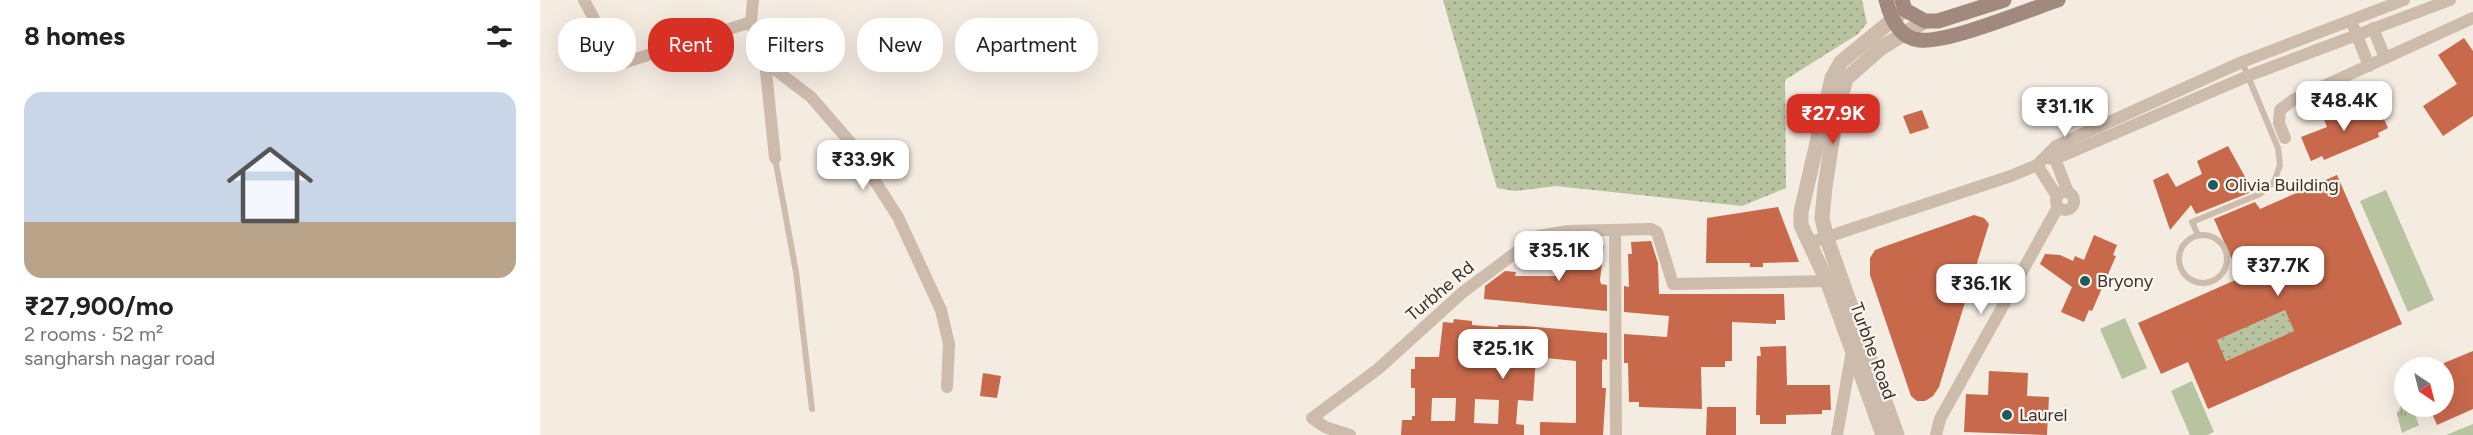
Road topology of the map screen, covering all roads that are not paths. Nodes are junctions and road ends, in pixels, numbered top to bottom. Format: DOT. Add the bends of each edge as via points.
graph roads {
  1 [pos="584,0"];
  2 [pos="753,0"];
  3 [pos="1886,0"];
  4 [pos="2004,0"];
  5 [pos="2058,0"];
  6 [pos="2404,0"];
  7 [pos="2450,0"];
  8 [pos="1903,5"];
  9 [pos="751,18"];
  10 [pos="2473,18"];
  11 [pos="2351,19"];
  12 [pos="1891,20"];
  13 [pos="1925,21"];
  14 [pos="746,24"];
  15 [pos="2373,28"];
  16 [pos="1905,33"];
  17 [pos="2356,34"];
  18 [pos="2385,58"];
  19 [pos="2242,62"];
  20 [pos="2369,66"];
  21 [pos="766,72"];
  22 [pos="778,72"];
  23 [pos="2248,76"];
  24 [pos="2086,138"];
  25 [pos="2286,138"];
  26 [pos="775,158"];
  27 [pos="2046,161"];
  28 [pos="2061,198"];
  29 [pos="1615,230"];
  30 [pos="2198,235"];
  31 [pos="1827,239"];
  32 [pos="1809,243"];
  33 [pos="1827,281"];
  34 [pos="1852,351"];
  35 [pos="947,387"];
  36 [pos="812,409"];
  37 [pos="1350,435"];
  38 [pos="1616,435"];
  39 [pos="1837,435"];
  40 [pos="1883,435"];
  41 [pos="1897,435"];
  42 [pos="1936,435"];
  1 -- 14 [label="street" via="617,62 623,63"];
  2 -- 9 [label="street"];
  3 -- 12 [label="main road"];
  4 -- 13 [label="main road" via="1938,21"];
  5 -- 16 [label="main road" via="1935,40 1918,40"];
  6 -- 11 [label="street"];
  7 -- 15 [label="street"];
  8 -- 12 [label="street, Turbhe Road"];
  8 -- 13 [label="main road"];
  10 -- 18 [label="street"];
  11 -- 17 [label="street"];
  11 -- 19 [label="street"];
  12 -- 16 [label="main road"];
  12 -- 32 [label="street, Turbhe Road" via="1840,62 1832,78 1801,212 1801,225"];
  13 -- 16 [label="street"];
  15 -- 17 [label="street"];
  15 -- 18 [label="street"];
  16 -- 31 [label="street" via="1846,79 1836,115 1822,218"];
  17 -- 20 [label="street"];
  17 -- 23 [label="street"];
  18 -- 20 [label="street"];
  19 -- 23 [label="lane"];
  19 -- 24 [label="street"];
  20 -- 25 [label="street" via="2293,100 2280,110 2278,123"];
  21 -- 26 [label="street"];
  22 -- 35 [label="street" via="811,97 850,142 898,217 941,310 949,344"];
  23 -- 24 [label="street"];
  23 -- 30 [label="lane" via="2278,148 2280,165 2274,182 2260,194 2192,222"];
  24 -- 27 [label="street"];
  26 -- 36 [label="lane" via="796,272"];
  27 -- 28 [label="street"];
  27 -- 28 [label="street"];
  27 -- 31 [label="street"];
  28 -- 42 [label="street" via="1940,419"];
  29 -- 33 [label="street, Turbhe Rd" via="1656,232 1672,284"];
  29 -- 37 [label="street, Turbhe Rd" via="1538,236 1463,292 1378,369 1312,418 1324,427"];
  29 -- 38 [label="street"];
  30 -- 30 [label="lane" via="2220,241 2228,255 2220,277 2206,284 2184,275 2179,260 2184,244"];
  31 -- 32 [label="street"];
  31 -- 41 [label="street"];
  32 -- 33 [label="street, Turbhe Road"];
  33 -- 34 [label="street, Turbhe Road"];
  34 -- 39 [label="street"];
  34 -- 40 [label="street, Turbhe Road"];
}
